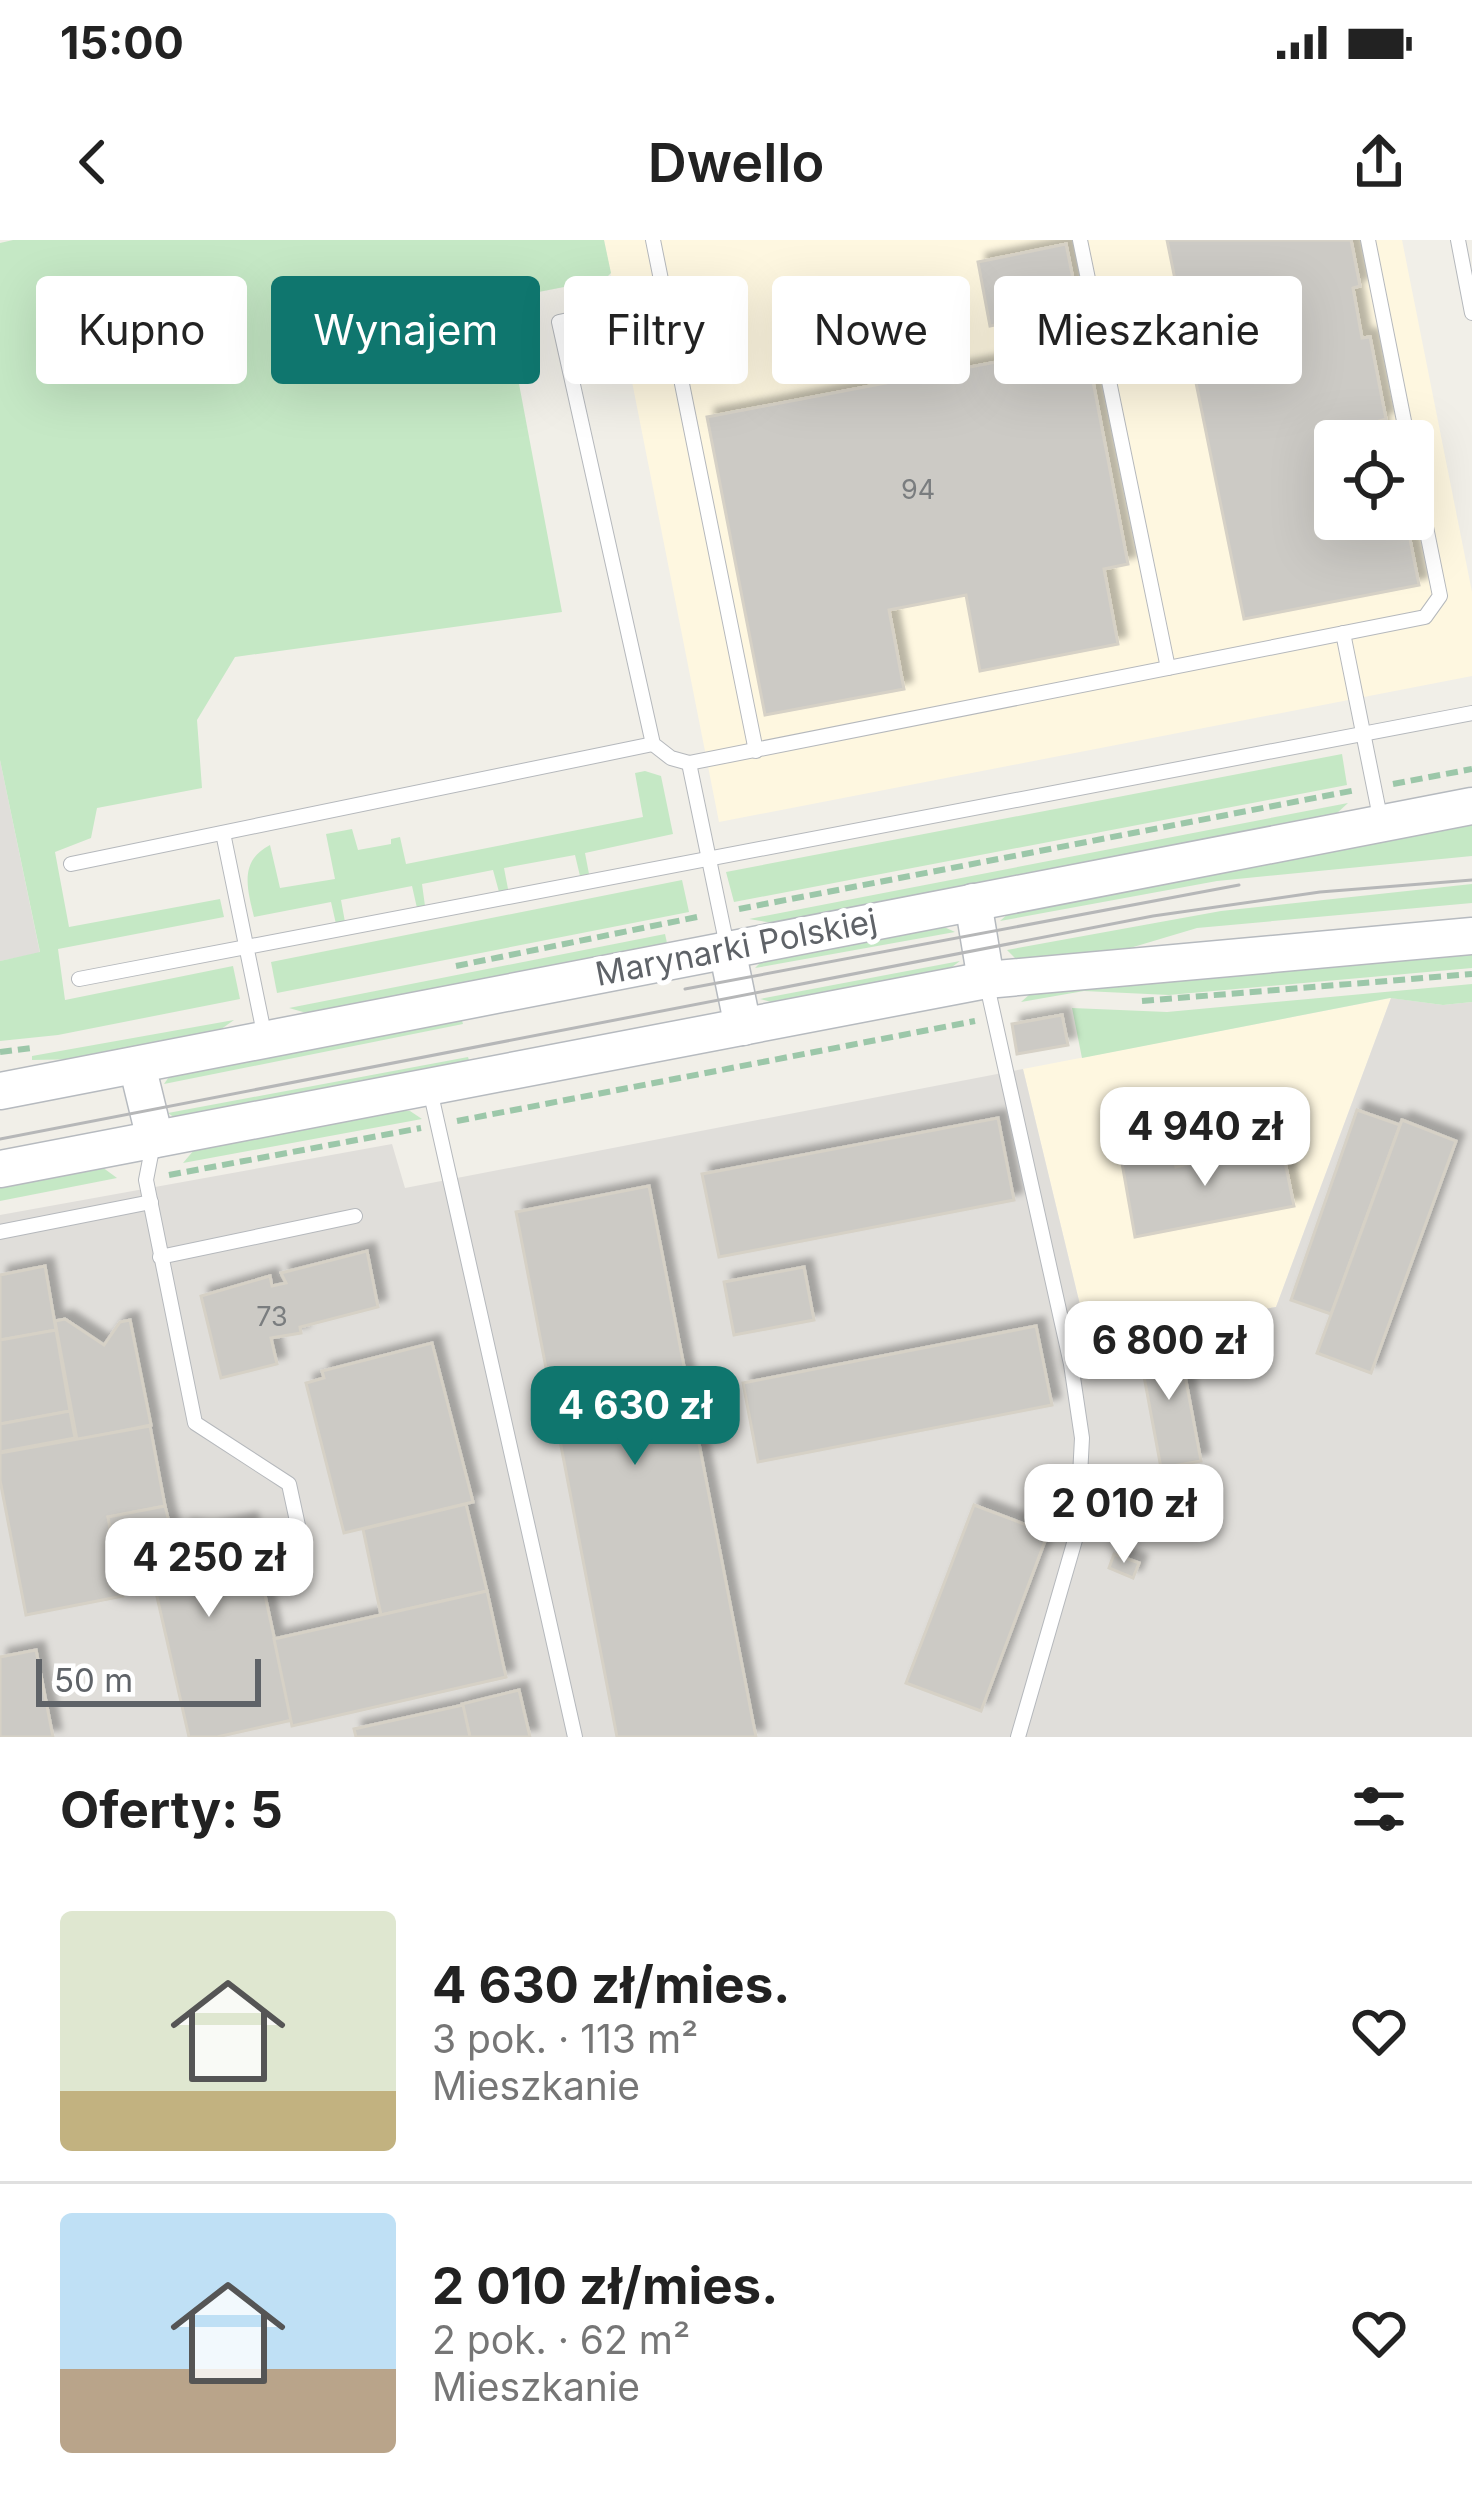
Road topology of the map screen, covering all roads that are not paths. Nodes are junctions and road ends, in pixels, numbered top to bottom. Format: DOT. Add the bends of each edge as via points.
graph roads {
  1 [pos="652,240"];
  2 [pos="1080,240"];
  3 [pos="1368,240"];
  4 [pos="1458,240"];
  5 [pos="659,276"];
  6 [pos="1472,313"];
  7 [pos="574,384"];
  8 [pos="681,384"];
  9 [pos="1404,420"];
  10 [pos="1429,540"];
  11 [pos="1343,633"];
  12 [pos="1168,668"];
  13 [pos="1472,713"];
  14 [pos="1364,734"];
  15 [pos="652,744"];
  16 [pos="756,751"];
  17 [pos="689,763"];
  18 [pos="1472,806"];
  19 [pos="1381,823"];
  20 [pos="223,833"];
  21 [pos="709,859"];
  22 [pos="71,864"];
  23 [pos="973,902"];
  24 [pos="1472,936"];
  25 [pos="246,946"];
  26 [pos="727,949"];
  27 [pos="79,979"];
  28 [pos="986,980"];
  29 [pos="743,1027"];
  30 [pos="265,1038"];
  31 [pos="136,1064"];
  32 [pos="429,1085"];
  33 [pos="0,1091"];
  34 [pos="154,1139"];
  35 [pos="0,1169"];
  36 [pos="151,1202"];
  37 [pos="355,1216"];
  38 [pos="0,1232"];
  39 [pos="160,1257"];
  40 [pos="305,1558"];
  41 [pos="575,1737"];
  42 [pos="1018,1737"];
  1 -- 5 [label="lane"];
  2 -- 12 [label="lane"];
  3 -- 9 [label="lane"];
  4 -- 6 [label="lane"];
  7 -- 15 [label="lane"];
  8 -- 16 [label="lane"];
  10 -- 11 [label="lane" via="1440,596 1425,616"];
  11 -- 12 [label="lane"];
  11 -- 14 [label="lane"];
  12 -- 16 [label="lane"];
  13 -- 14 [label="lane"];
  14 -- 19 [label="lane"];
  14 -- 21 [label="lane"];
  15 -- 17 [label="lane"];
  15 -- 20 [label="lane"];
  16 -- 17 [label="lane"];
  17 -- 21 [label="lane"];
  18 -- 19 [label="main road, Marynarki Polskiej"];
  19 -- 23 [label="main road, Marynarki Polskiej"];
  20 -- 22 [label="lane"];
  20 -- 25 [label="lane"];
  21 -- 25 [label="lane"];
  21 -- 26 [label="lane"];
  23 -- 26 [label="main road, Marynarki Polskiej"];
  23 -- 28 [label="main road"];
  24 -- 28 [label="main road"];
  25 -- 27 [label="lane"];
  25 -- 30 [label="lane"];
  26 -- 29 [label="main road"];
  26 -- 30 [label="main road, Marynarki Polskiej"];
  28 -- 29 [label="main road"];
  28 -- 42 [label="lane" via="1082,1438 1077,1533"];
  29 -- 32 [label="main road"];
  30 -- 31 [label="main road, Marynarki Polskiej"];
  31 -- 33 [label="main road, Marynarki Polskiej"];
  31 -- 34 [label="main road"];
  32 -- 34 [label="main road"];
  32 -- 41 [label="lane"];
  34 -- 35 [label="main road"];
  34 -- 36 [label="lane" via="146,1180"];
  36 -- 38 [label="lane"];
  36 -- 39 [label="lane"];
  37 -- 39 [label="lane"];
  39 -- 40 [label="lane" via="195,1423 289,1484"];
}
